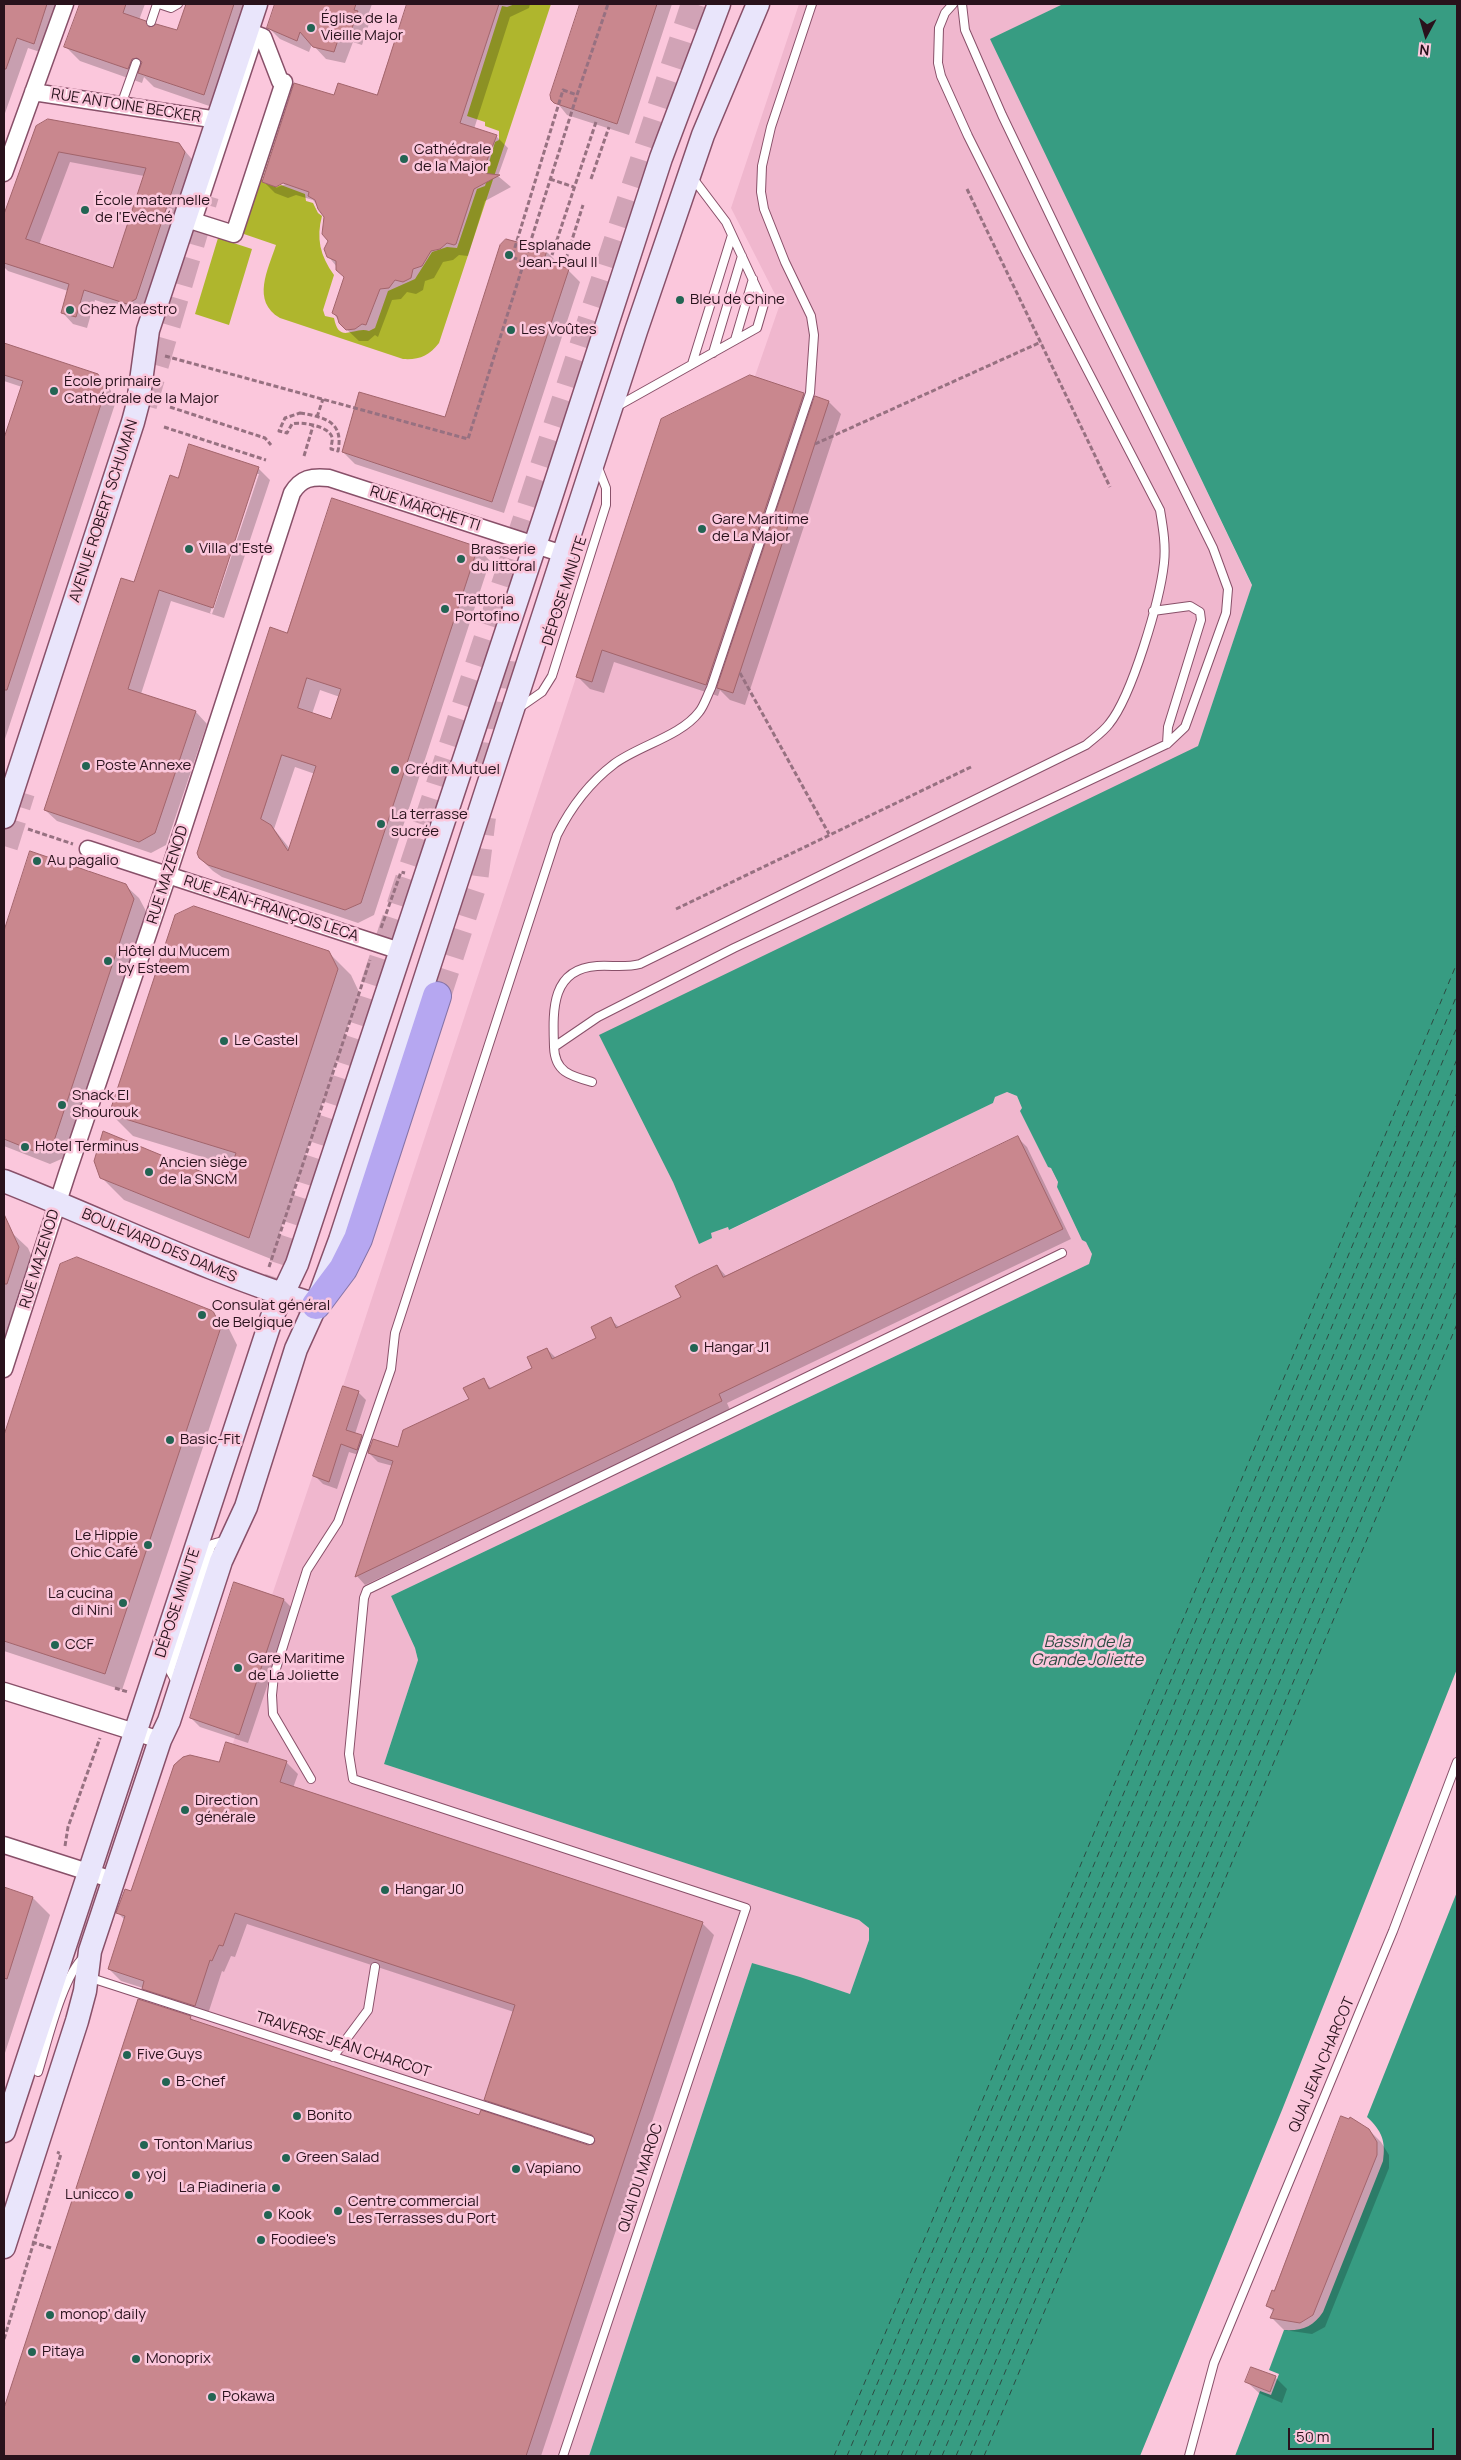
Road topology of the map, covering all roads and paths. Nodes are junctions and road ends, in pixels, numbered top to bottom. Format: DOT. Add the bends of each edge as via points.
graph roads {
  1 [pos="65,4"];
  2 [pos="158,4"];
  3 [pos="178,4"];
  4 [pos="256,4"];
  5 [pos="608,4"];
  6 [pos="719,4"];
  7 [pos="758,4"];
  8 [pos="812,4"];
  9 [pos="953,4"];
  10 [pos="962,4"];
  11 [pos="151,22"];
  12 [pos="136,63"];
  13 [pos="33,92"];
  14 [pos="577,95"];
  15 [pos="120,106"];
  16 [pos="218,120"];
  17 [pos="596,122"];
  18 [pos="609,127"];
  19 [pos="4,174"];
  20 [pos="690,174"];
  21 [pos="591,179"];
  22 [pos="550,180"];
  23 [pos="574,187"];
  24 [pos="968,189"];
  25 [pos="583,205"];
  26 [pos="193,221"];
  27 [pos="732,235"];
  28 [pos="552,255"];
  29 [pos="742,256"];
  30 [pos="566,259"];
  31 [pos="524,262"];
  32 [pos="753,279"];
  33 [pos="735,340"];
  34 [pos="1041,342"];
  35 [pos="713,353"];
  36 [pos="163,355"];
  37 [pos="692,364"];
  38 [pos="323,399"];
  39 [pos="170,407"];
  40 [pos="610,410"];
  41 [pos="317,417"];
  42 [pos="313,426"];
  43 [pos="164,427"];
  44 [pos="815,444"];
  45 [pos="271,445"];
  46 [pos="304,456"];
  47 [pos="595,459"];
  48 [pos="266,460"];
  49 [pos="1110,487"];
  50 [pos="292,492"];
  51 [pos="535,545"];
  52 [pos="562,554"];
  53 [pos="1153,611"];
  54 [pos="740,673"];
  55 [pos="511,713"];
  56 [pos="1167,744"];
  57 [pos="971,767"];
  58 [pos="4,816"];
  59 [pos="28,829"];
  60 [pos="829,834"];
  61 [pos="88,849"];
  62 [pos="401,872"];
  63 [pos="168,876"];
  64 [pos="676,909"];
  65 [pos="381,926"];
  66 [pos="400,951"];
  67 [pos="373,952"];
  68 [pos="437,996"];
  69 [pos="554,1047"];
  70 [pos="592,1082"];
  71 [pos="4,1181"];
  72 [pos="57,1202"];
  73 [pos="1062,1253"];
  74 [pos="271,1262"];
  75 [pos="282,1294"];
  76 [pos="316,1305"];
  77 [pos="4,1370"];
  78 [pos="4,1691"];
  79 [pos="129,1692"];
  80 [pos="125,1699"];
  81 [pos="104,1730"];
  82 [pos="136,1733"];
  83 [pos="160,1740"];
  84 [pos="1457,1762"];
  85 [pos="311,1779"];
  86 [pos="4,1844"];
  87 [pos="64,1852"];
  88 [pos="90,1873"];
  89 [pos="113,1880"];
  90 [pos="90,1952"];
  91 [pos="375,1967"];
  92 [pos="87,1977"];
  93 [pos="333,2057"];
  94 [pos="38,2072"];
  95 [pos="4,2131"];
  96 [pos="590,2140"];
  97 [pos="61,2154"];
  98 [pos="32,2242"];
  99 [pos="4,2247"];
  100 [pos="51,2248"];
  101 [pos="4,2339"];
  102 [pos="563,2456"];
  103 [pos="1189,2456"];
  1 -- 13 [label="street"];
  2 -- 3 [label="lane" via="171,8"];
  2 -- 11 [label="lane"];
  4 -- 16 [label="street, AVENUE ROBERT SCHUMAN"];
  5 -- 14 [label="path"];
  6 -- 51 [label="street" via="661,158"];
  7 -- 20 [label="street"];
  8 -- 85 [label="lane" via="770,127 762,166 761,192 764,209 785,262 811,316 814,334 810,392 711,688 700,711 675,731 614,764 575,802 557,835 395,1333 391,1369 338,1522 307,1570 274,1675 273,1714"];
  9 -- 53 [label="lane" via="939,28 938,63 942,76 1025,250 1160,510 1165,533 1164,564"];
  10 -- 56 [label="lane" via="965,30 1002,115 1213,548 1228,589 1226,613 1185,727"];
  12 -- 15 [label="lane"];
  13 -- 15 [label="street, RUE ANTOINE BECKER"];
  13 -- 19 [label="street"];
  14 -- 22 [label="path"];
  14 -- 31 [label="path" via="563,90 512,258"];
  15 -- 16 [label="street, RUE ANTOINE BECKER"];
  16 -- 58 [label="street, AVENUE ROBERT SCHUMAN" via="148,330 133,422"];
  17 -- 23 [label="path"];
  18 -- 21 [label="path"];
  20 -- 27 [label="lane"];
  20 -- 40 [label="street"];
  22 -- 23 [label="path"];
  22 -- 31 [label="path"];
  23 -- 28 [label="path"];
  24 -- 34 [label="path"];
  25 -- 30 [label="path"];
  26 -- 26 [label="street" via="225,125 255,34 263,38 280,81 284,82 276,109 234,234"];
  27 -- 29 [label="lane"];
  27 -- 37 [label="lane"];
  29 -- 32 [label="lane"];
  29 -- 35 [label="lane"];
  31 -- 38 [label="path" via="468,439"];
  32 -- 33 [label="lane"];
  32 -- 33 [label="lane" via="764,304 757,328"];
  33 -- 35 [label="lane"];
  34 -- 44 [label="path"];
  34 -- 49 [label="path"];
  35 -- 37 [label="lane"];
  36 -- 38 [label="path"];
  37 -- 40 [label="lane"];
  38 -- 41 [label="path"];
  39 -- 45 [label="path" via="265,438"];
  40 -- 47 [label="street"];
  41 -- 42 [label="path" via="300,413 291,415 279,431 288,433 296,422"];
  41 -- 42 [label="path" via="337,427 341,436 338,451 331,449 330,433"];
  42 -- 46 [label="path"];
  43 -- 48 [label="path"];
  47 -- 52 [label="street"];
  47 -- 55 [label="lane, DÉPOSE MINUTE" via="606,488 606,505 552,676 542,692"];
  50 -- 51 [label="street, RUE MARCHETTI" via="302,480 329,478"];
  50 -- 63 [label="street, RUE MAZENOD"];
  51 -- 52 [label="street, RUE MARCHETTI"];
  51 -- 66 [label="street"];
  52 -- 55 [label="street"];
  53 -- 56 [label="lane" via="1190,606 1200,612 1201,620 1168,727"];
  53 -- 69 [label="lane" via="1121,705 1109,725 1086,745 640,964 580,969 566,979 556,994"];
  54 -- 60 [label="path"];
  55 -- 76 [label="street"];
  56 -- 69 [label="lane" via="734,948 598,1017"];
  57 -- 60 [label="path"];
  59 -- 61 [label="path"];
  60 -- 64 [label="path"];
  61 -- 63 [label="street, RUE JEAN-FRANÇOIS LECA"];
  62 -- 65 [label="path"];
  63 -- 66 [label="street, RUE JEAN-FRANÇOIS LECA"];
  63 -- 72 [label="street, RUE MAZENOD"];
  66 -- 75 [label="street" via="297,1264"];
  67 -- 74 [label="path"];
  68 -- 76 [label="highway" via="358,1239 343,1269"];
  69 -- 70 [label="lane" via="554,1059 560,1068 574,1077"];
  71 -- 72 [label="street, BOULEVARD DES DAMES"];
  72 -- 75 [label="street, BOULEVARD DES DAMES" via="183,1257"];
  72 -- 77 [label="street, RUE MAZENOD"];
  73 -- 102 [label="lane, QUAI DU MAROC" via="367,1590 349,1754 353,1779 746,1908"];
  75 -- 76 [label="street, BOULEVARD DES DAMES"];
  75 -- 82 [label="street"];
  76 -- 83 [label="street" via="296,1349 246,1507 221,1561"];
  78 -- 82 [label="street"];
  79 -- 80 [label="path"];
  81 -- 87 [label="path" via="68,1827"];
  82 -- 83 [label="street"];
  82 -- 88 [label="street"];
  83 -- 89 [label="street"];
  84 -- 103 [label="lane, QUAI JEAN CHARCOT" via="1393,1931 1225,2336"];
  86 -- 88 [label="street"];
  88 -- 89 [label="street"];
  88 -- 95 [label="street"];
  89 -- 90 [label="street"];
  90 -- 92 [label="street"];
  90 -- 94 [label="lane" via="77,1963 66,1986"];
  91 -- 93 [label="lane" via="368,2010"];
  92 -- 93 [label="lane, TRAVERSE JEAN CHARCOT"];
  92 -- 99 [label="street" via="77,2021"];
  93 -- 96 [label="lane, TRAVERSE JEAN CHARCOT"];
  97 -- 98 [label="path"];
  98 -- 100 [label="path"];
  98 -- 101 [label="path"];
}
